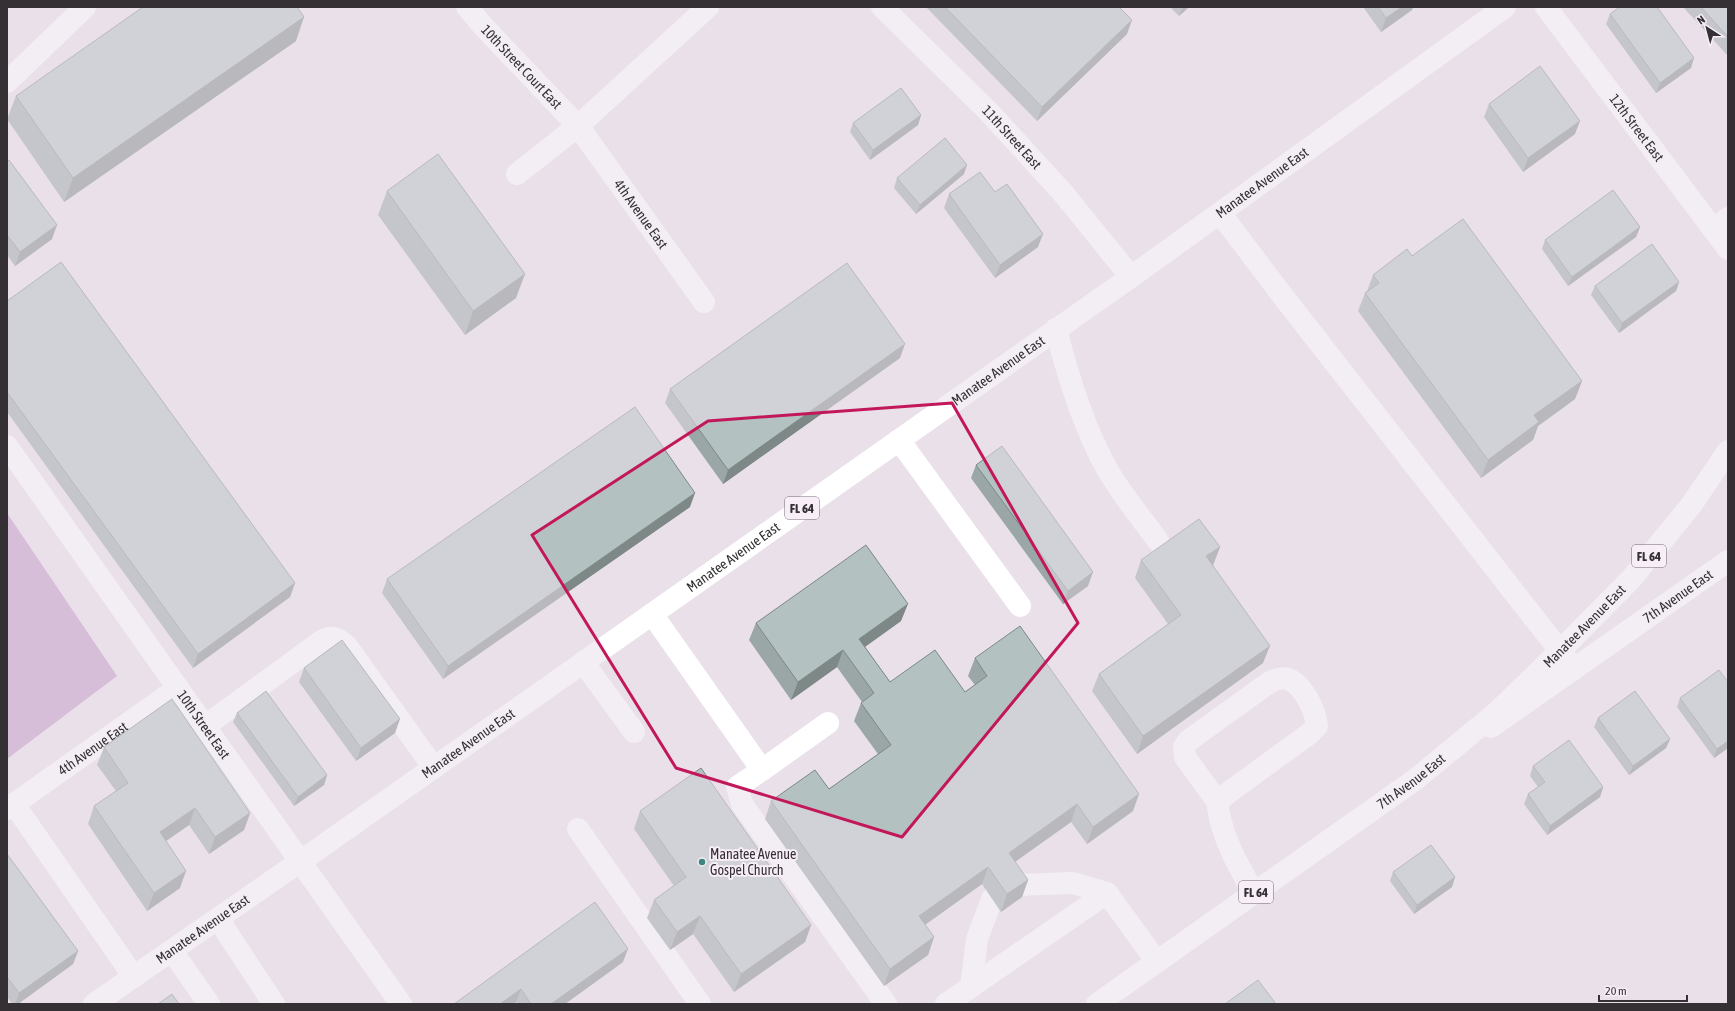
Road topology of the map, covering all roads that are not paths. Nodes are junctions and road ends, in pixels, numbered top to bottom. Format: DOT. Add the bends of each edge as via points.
graph roads {
  1 [pos="85,7"];
  2 [pos="467,7"];
  3 [pos="708,7"];
  4 [pos="882,7"];
  5 [pos="1506,7"];
  6 [pos="1546,7"];
  7 [pos="7,82"];
  8 [pos="578,126"];
  9 [pos="517,174"];
  10 [pos="1220,213"];
  11 [pos="1720,224"];
  12 [pos="1728,249"];
  13 [pos="1131,277"];
  14 [pos="704,302"];
  15 [pos="1056,329"];
  16 [pos="899,440"];
  17 [pos="7,446"];
  18 [pos="1728,451"];
  19 [pos="1158,541"];
  20 [pos="1728,561"];
  21 [pos="1020,606"];
  22 [pos="652,614"];
  23 [pos="1559,652"];
  24 [pos="583,662"];
  25 [pos="1574,669"];
  26 [pos="178,688"];
  27 [pos="828,724"];
  28 [pos="205,726"];
  29 [pos="634,732"];
  30 [pos="434,768"];
  31 [pos="762,770"];
  32 [pos="1416,779"];
  33 [pos="1217,802"];
  34 [pos="10,806"];
  35 [pos="578,829"];
  36 [pos="301,861"];
  37 [pos="1013,885"];
  38 [pos="1107,893"];
  39 [pos="1254,893"];
  40 [pos="992,899"];
  41 [pos="218,919"];
  42 [pos="172,951"];
  43 [pos="1157,962"];
  44 [pos="134,977"];
  45 [pos="971,987"];
  46 [pos="94,1004"];
  47 [pos="209,1004"];
  48 [pos="274,1004"];
  49 [pos="401,1004"];
  50 [pos="700,1004"];
  51 [pos="886,1004"];
  52 [pos="946,1004"];
  53 [pos="1097,1004"];
  1 -- 7 [label="main road"];
  2 -- 8 [label="main road, 10th Street Court East"];
  3 -- 8 [label="main road"];
  4 -- 13 [label="main road, 11th Street East" via="993,117 1063,193"];
  5 -- 10 [label="main road, Manatee Avenue East / FL 64"];
  6 -- 11 [label="main road, 12th Street East"];
  8 -- 9 [label="main road"];
  8 -- 14 [label="main road, 4th Avenue East"];
  10 -- 13 [label="main road, Manatee Avenue East / FL 64"];
  10 -- 23 [label="main road"];
  11 -- 12 [label="main road, 12th Street East"];
  13 -- 15 [label="main road, Manatee Avenue East / FL 64"];
  15 -- 16 [label="main road, Manatee Avenue East / FL 64"];
  15 -- 19 [label="main road" via="1066,368 1093,442 1108,470"];
  16 -- 21 [label="main road"];
  16 -- 22 [label="main road, Manatee Avenue East / FL 64"];
  17 -- 26 [label="main road, 10th Street East"];
  18 -- 23 [label="main road, Manatee Avenue East / FL 64" via="1692,504 1631,579"];
  20 -- 25 [label="main road, 7th Avenue East"];
  22 -- 24 [label="main road, Manatee Avenue East / FL 64"];
  22 -- 31 [label="main road"];
  23 -- 25 [label="main road"];
  23 -- 32 [label="main road, Manatee Avenue East / FL 64" via="1496,713"];
  24 -- 29 [label="main road"];
  24 -- 30 [label="main road, Manatee Avenue East / FL 64"];
  25 -- 32 [label="main road, 7th Avenue East"];
  26 -- 28 [label="main road, 10th Street East"];
  26 -- 34 [label="main road, 4th Avenue East"];
  27 -- 31 [label="main road"];
  28 -- 30 [label="main road" via="323,640 337,638 346,645"];
  28 -- 36 [label="main road, 10th Street East"];
  30 -- 36 [label="main road, Manatee Avenue East / FL 64"];
  31 -- 51 [label="main road" via="737,787 742,804"];
  32 -- 39 [label="main road, 7th Avenue East / FL 64"];
  33 -- 33 [label="main road" via="1317,726 1312,706 1296,684 1288,679 1270,682 1188,741 1184,747 1185,757"];
  33 -- 39 [label="main road" via="1219,820 1225,836"];
  34 -- 44 [label="main road"];
  35 -- 50 [label="main road"];
  36 -- 41 [label="main road, Manatee Avenue East / FL 64"];
  36 -- 49 [label="main road, 10th Street East"];
  37 -- 38 [label="main road" via="1073,883"];
  38 -- 43 [label="main road"];
  38 -- 45 [label="main road"];
  39 -- 43 [label="main road, 7th Avenue East / FL 64"];
  40 -- 45 [label="main road" via="977,939"];
  41 -- 42 [label="main road, Manatee Avenue East / FL 64"];
  41 -- 48 [label="main road"];
  42 -- 44 [label="main road, Manatee Avenue East / FL 64"];
  42 -- 47 [label="main road"];
  43 -- 53 [label="main road, 7th Avenue East / FL 64"];
  44 -- 46 [label="main road, Manatee Avenue East / FL 64"];
  45 -- 52 [label="main road"];
}
